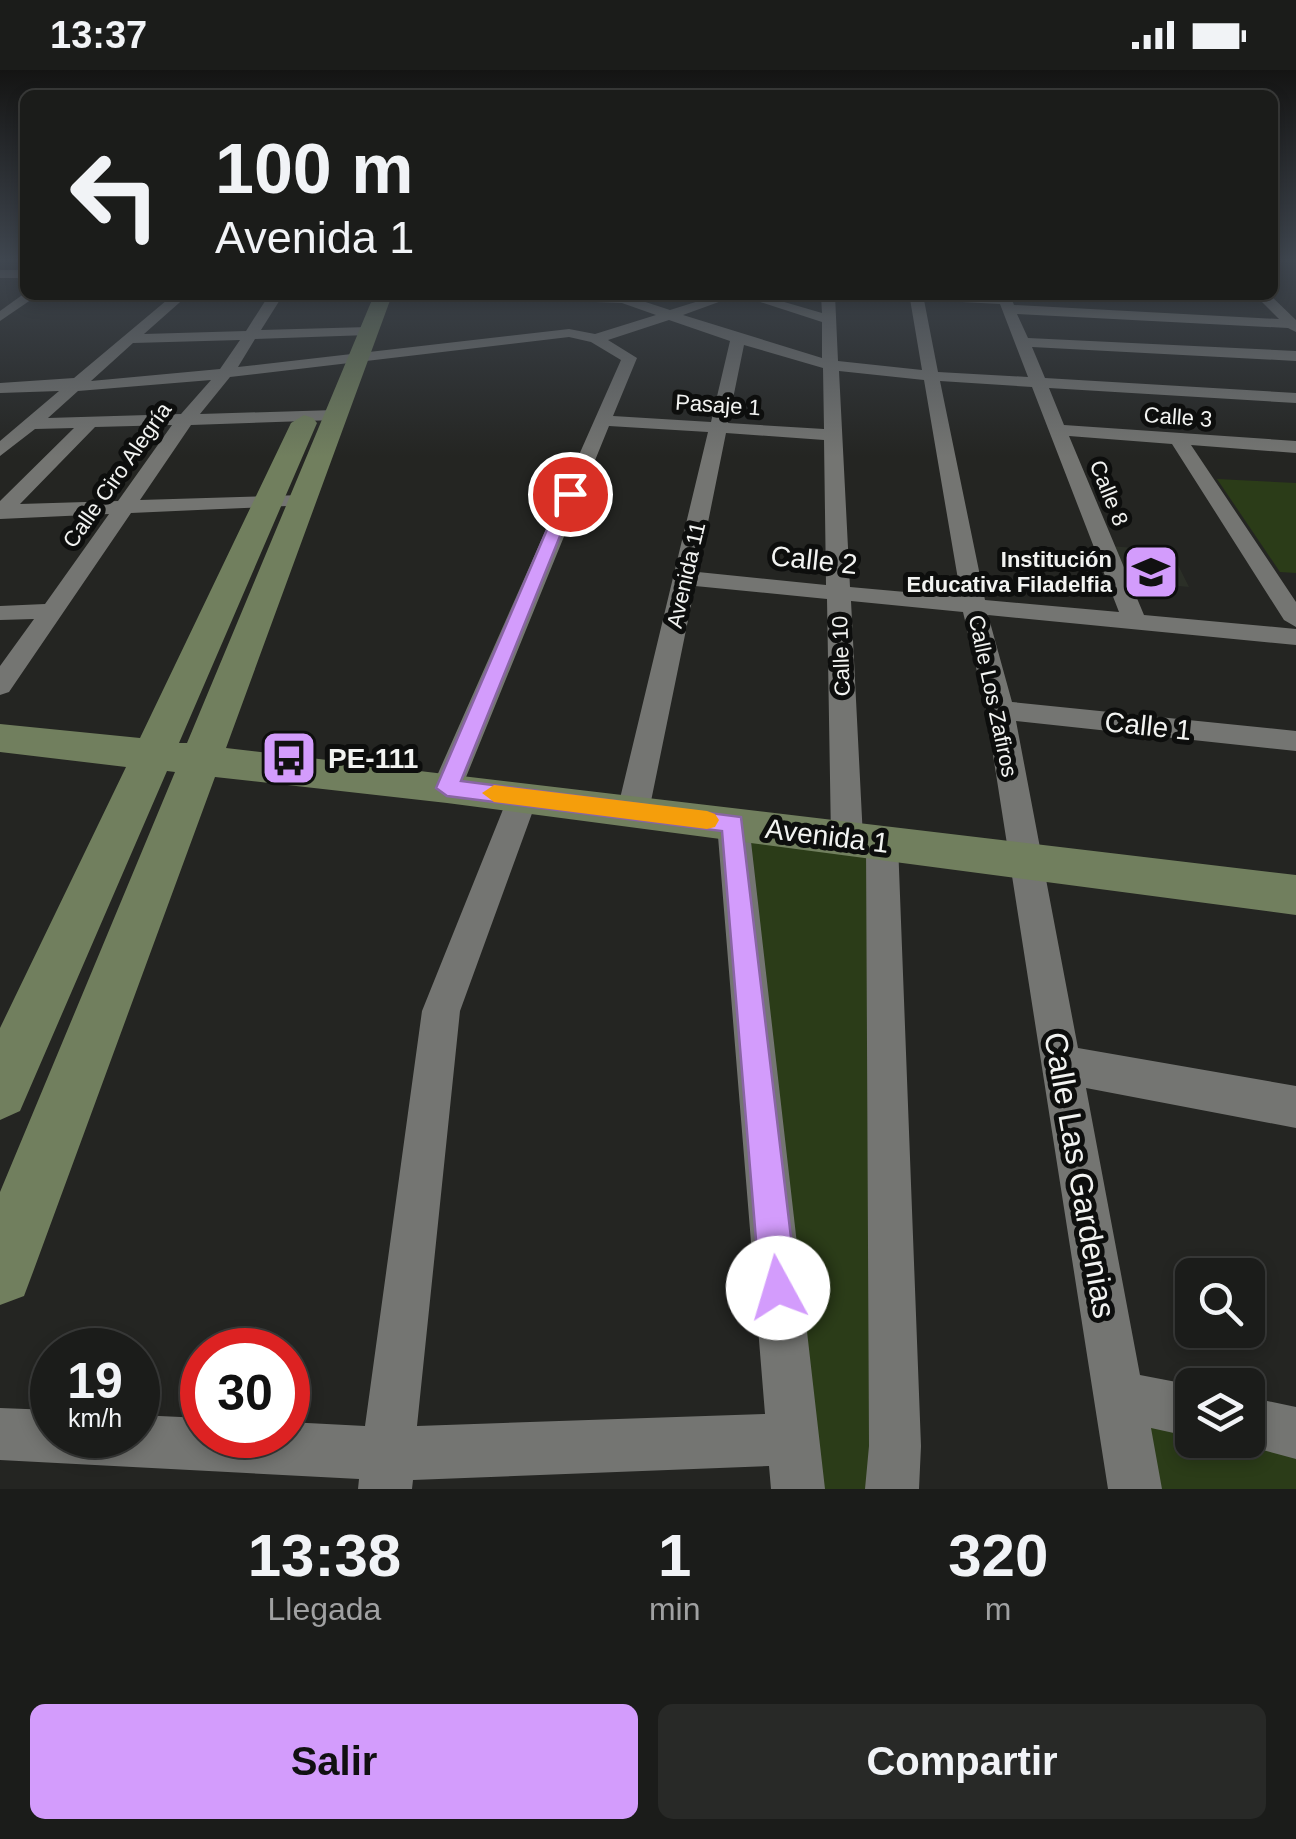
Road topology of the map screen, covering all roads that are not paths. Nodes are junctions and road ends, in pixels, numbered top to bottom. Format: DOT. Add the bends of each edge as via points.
graph roads {
  1 [pos="146,325"];
  2 [pos="256,325"];
  3 [pos="355,325"];
  4 [pos="364,325"];
  5 [pos="641,325"];
  6 [pos="701,325"];
  7 [pos="829,325"];
  8 [pos="921,325"];
  9 [pos="1015,325"];
  10 [pos="250,335"];
  11 [pos="130,339"];
  12 [pos="596,339"];
  13 [pos="738,339"];
  14 [pos="1022,342"];
  15 [pos="351,346"];
  16 [pos="1296,356"];
  17 [pos="830,366"];
  18 [pos="227,371"];
  19 [pos="930,376"];
  20 [pos="1040,382"];
  21 [pos="78,384"];
  22 [pos="0,388"];
  23 [pos="1296,398"];
  24 [pos="321,416"];
  25 [pos="184,420"];
  26 [pos="600,420"];
  27 [pos="92,422"];
  28 [pos="31,424"];
  29 [pos="718,428"];
  30 [pos="1057,430"];
  31 [pos="833,435"];
  32 [pos="1178,440"];
  33 [pos="1296,447"];
  34 [pos="0,450"];
  35 [pos="302,502"];
  36 [pos="268,503"];
  37 [pos="124,508"];
  38 [pos="1,512"];
  39 [pos="685,578"];
  40 [pos="838,593"];
  41 [pos="974,606"];
  42 [pos="52,611"];
  43 [pos="0,613"];
  44 [pos="1296,620"];
  45 [pos="1135,622"];
  46 [pos="1296,637"];
  47 [pos="0,686"];
  48 [pos="1000,710"];
  49 [pos="0,738"];
  50 [pos="1296,741"];
  51 [pos="178,758"];
  52 [pos="447,788"];
  53 [pos="523,797"];
  54 [pos="633,811"];
  55 [pos="733,824"];
  56 [pos="864,840"];
  57 [pos="1024,861"];
  58 [pos="1296,895"];
  59 [pos="1060,1064"];
  60 [pos="0,1091"];
  61 [pos="1296,1106"];
  62 [pos="0,1272"];
  63 [pos="1119,1396"];
  64 [pos="1175,1408"];
  65 [pos="1265,1427"];
  66 [pos="1296,1433"];
  67 [pos="0,1434"];
  68 [pos="796,1464"];
  69 [pos="387,1472"];
  70 [pos="892,1489"];
  71 [pos="1135,1489"];
  1 -- 11 [label="street"];
  2 -- 10 [label="street, Calle Ciro Alegría"];
  3 -- 15 [label="street"];
  4 -- 15 [label="street"];
  5 -- 12 [label="street"];
  6 -- 13 [label="street"];
  7 -- 17 [label="street, Calle 10"];
  8 -- 19 [label="street, Calle Los Zafiros"];
  9 -- 14 [label="street, Calle 8"];
  10 -- 11 [label="street"];
  10 -- 15 [label="street"];
  10 -- 18 [label="street, Calle Ciro Alegría"];
  11 -- 21 [label="street"];
  12 -- 15 [label="street" via="569,333"];
  12 -- 26 [label="street" via="629,358"];
  13 -- 17 [label="street"];
  13 -- 29 [label="street, Avenida 11"];
  14 -- 16 [label="street"];
  14 -- 20 [label="street, Calle 8"];
  15 -- 18 [label="street"];
  15 -- 24 [label="street"];
  17 -- 19 [label="street"];
  17 -- 31 [label="street, Calle 10"];
  18 -- 21 [label="street"];
  18 -- 25 [label="street, Calle Ciro Alegría"];
  19 -- 20 [label="street"];
  19 -- 41 [label="street, Calle Los Zafiros"];
  20 -- 23 [label="street"];
  20 -- 30 [label="street, Calle 8"];
  21 -- 22 [label="street"];
  21 -- 28 [label="street"];
  24 -- 25 [label="street"];
  24 -- 35 [label="street"];
  24 -- 36 [label="street"];
  25 -- 27 [label="street"];
  25 -- 37 [label="street, Calle Ciro Alegría"];
  26 -- 29 [label="street, Pasaje 1"];
  26 -- 52 [label="street"];
  27 -- 28 [label="street"];
  27 -- 38 [label="street"];
  28 -- 34 [label="street"];
  29 -- 31 [label="street, Pasaje 1"];
  29 -- 39 [label="street, Avenida 11"];
  30 -- 32 [label="street, Calle 3"];
  30 -- 45 [label="street, Calle 8"];
  31 -- 40 [label="street, Calle 10"];
  32 -- 33 [label="street, Calle 3"];
  32 -- 44 [label="street"];
  35 -- 36 [label="street"];
  35 -- 51 [label="street"];
  36 -- 37 [label="street"];
  36 -- 51 [label="street"];
  37 -- 38 [label="street"];
  37 -- 42 [label="street, Calle Ciro Alegría"];
  39 -- 40 [label="street, Calle 2"];
  39 -- 54 [label="street, Avenida 11"];
  40 -- 41 [label="street, Calle 2"];
  40 -- 56 [label="street, Calle 10"];
  41 -- 45 [label="street, Calle 2"];
  41 -- 48 [label="street, Calle Los Zafiros"];
  42 -- 43 [label="street"];
  42 -- 47 [label="street, Calle Ciro Alegría"];
  45 -- 46 [label="street, Calle 2"];
  48 -- 50 [label="street, Calle 1"];
  48 -- 57 [label="street, Calle Los Zafiros"];
  49 -- 51 [label="street, Avenida 1"];
  51 -- 52 [label="street, Avenida 1"];
  51 -- 60 [label="street"];
  51 -- 62 [label="street"];
  52 -- 53 [label="street, Avenida 1"];
  53 -- 54 [label="street, Avenida 1"];
  53 -- 69 [label="street" via="441,1011"];
  54 -- 55 [label="street, Avenida 1"];
  55 -- 56 [label="street, Avenida 1"];
  55 -- 68 [label="street"];
  56 -- 57 [label="street, Avenida 1"];
  56 -- 70 [label="street, Calle 10" via="896,1446"];
  57 -- 58 [label="street, Avenida 1"];
  57 -- 59 [label="street, Calle Las Gardenias"];
  59 -- 61 [label="street"];
  59 -- 63 [label="street, Calle Las Gardenias"];
  63 -- 64 [label="street"];
  63 -- 71 [label="street, Calle Las Gardenias"];
  65 -- 66 [label="street"];
  67 -- 69 [label="street"];
  68 -- 69 [label="street"];
}
